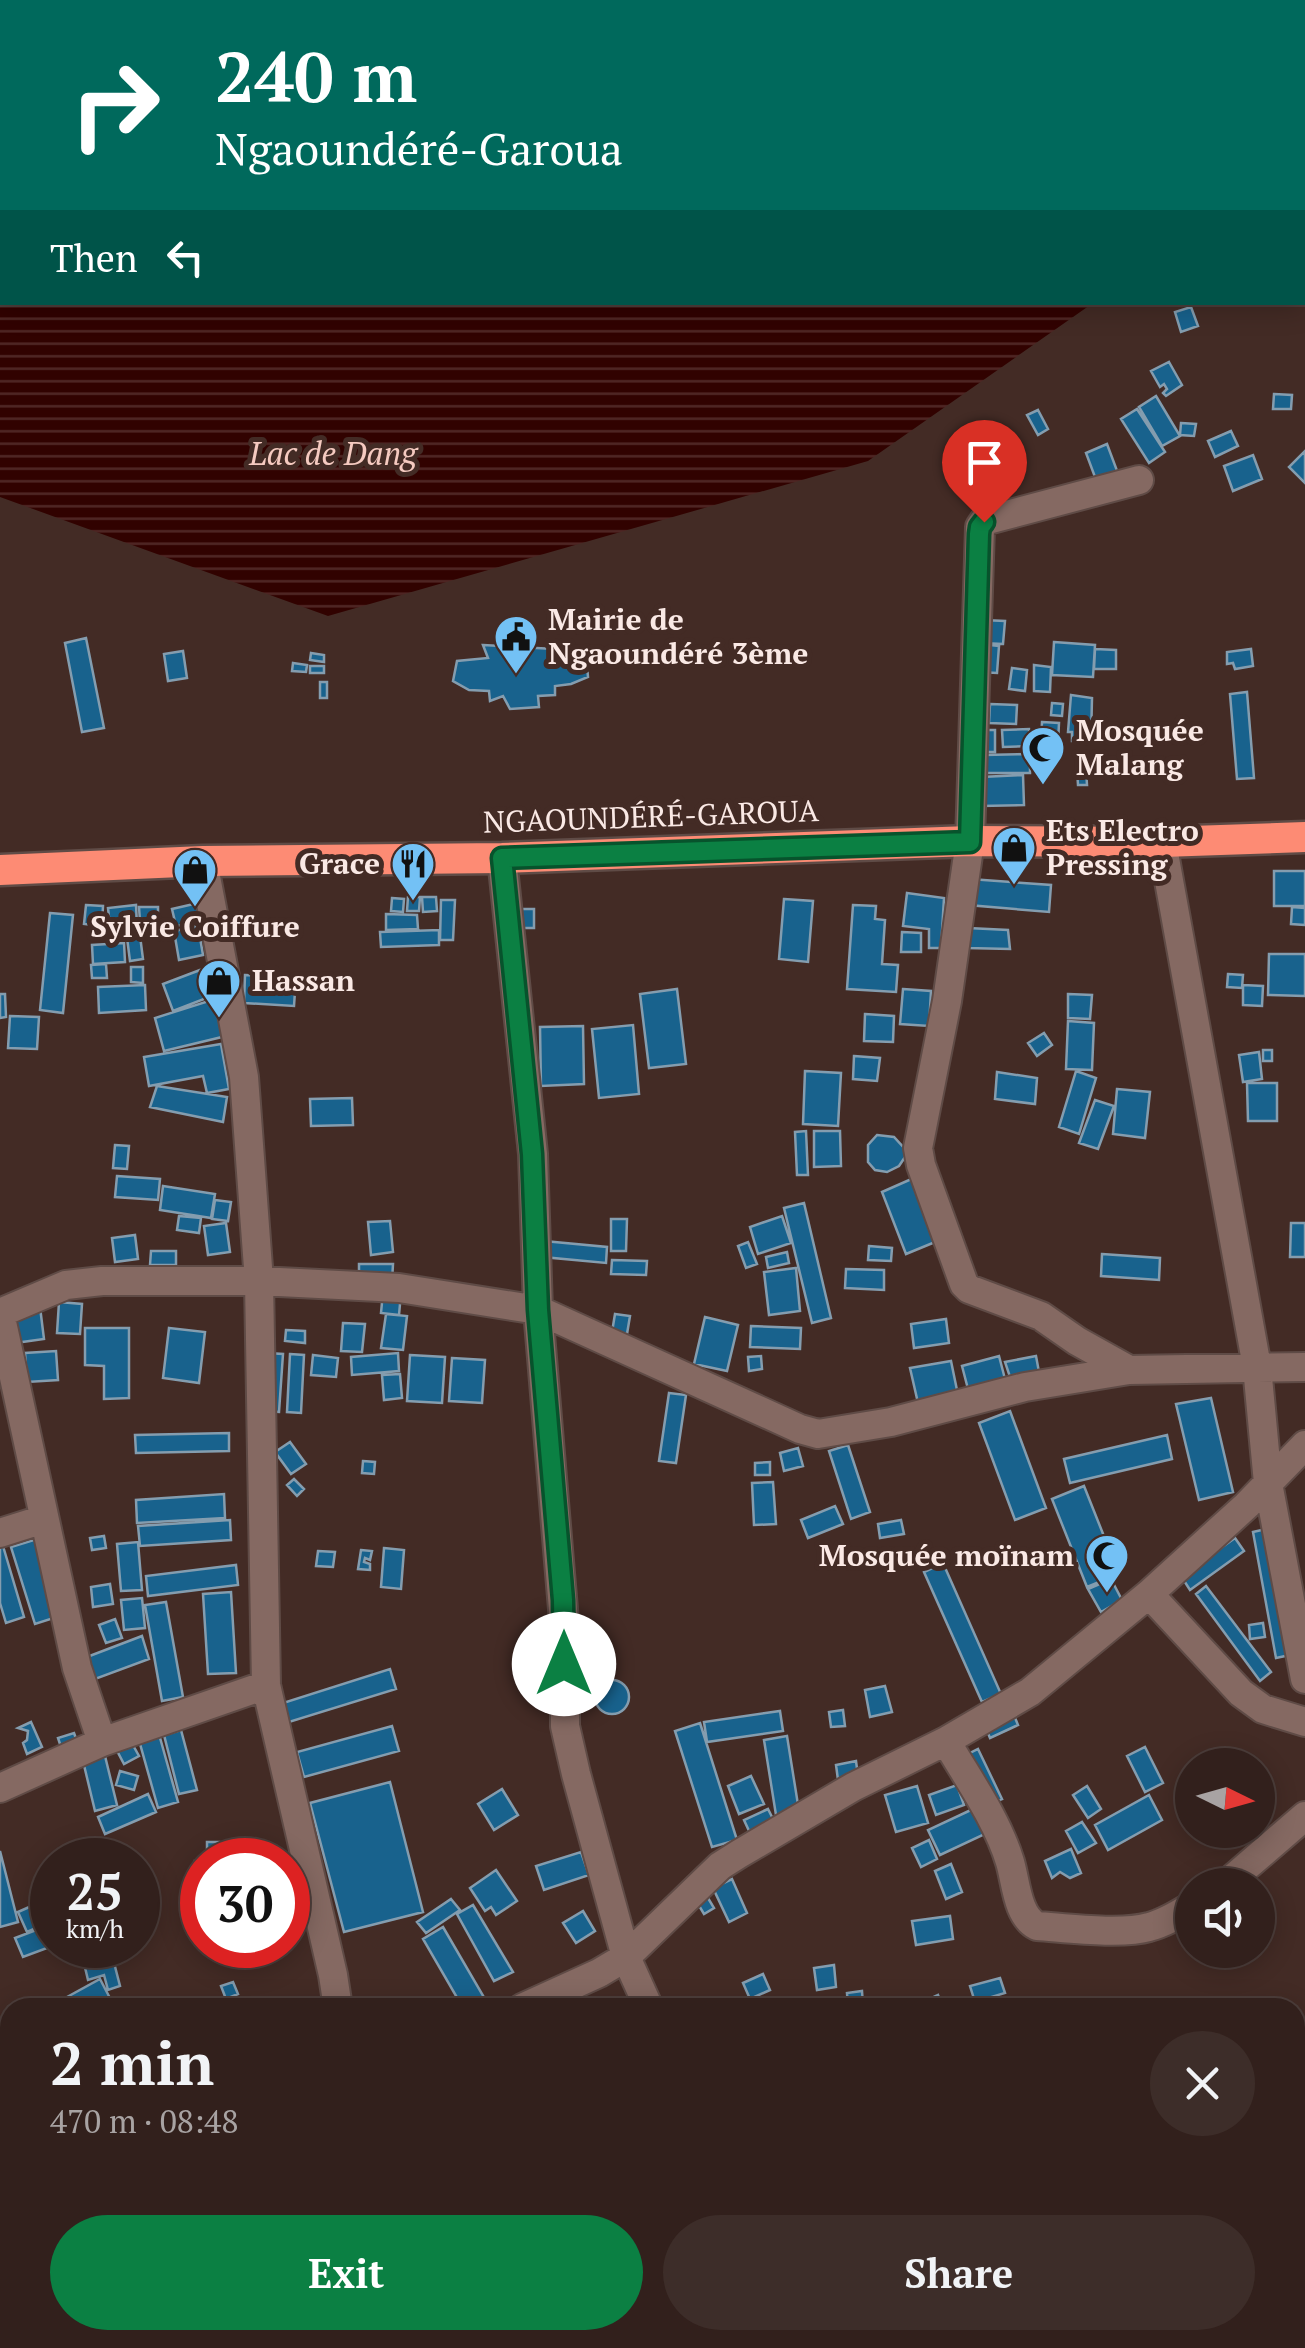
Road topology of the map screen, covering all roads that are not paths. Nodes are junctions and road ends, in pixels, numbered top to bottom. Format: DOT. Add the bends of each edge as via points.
graph roads {
  1 [pos="1140,480"];
  2 [pos="1305,837"];
  3 [pos="970,842"];
  4 [pos="1162,842"];
  5 [pos="502,858"];
  6 [pos="203,861"];
  7 [pos="0,870"];
  8 [pos="259,1281"];
  9 [pos="538,1310"];
  10 [pos="0,1313"];
  11 [pos="1257,1367"];
  12 [pos="1305,1367"];
  13 [pos="1129,1370"];
  14 [pos="1305,1446"];
  15 [pos="1268,1483"];
  16 [pos="44,1519"];
  17 [pos="0,1533"];
  18 [pos="1149,1594"];
  19 [pos="1305,1679"];
  20 [pos="266,1685"];
  21 [pos="1305,1722"];
  22 [pos="946,1741"];
  23 [pos="102,1742"];
  24 [pos="0,1788"];
  25 [pos="1305,1816"];
  26 [pos="1245,1868"];
  27 [pos="1175,1916"];
  28 [pos="626,1957"];
  29 [pos="336,1998"];
  30 [pos="544,1998"];
  31 [pos="644,1998"];
  1 -- 3 [label="street" via="980,527"];
  2 -- 4 [label="highway, NGAOUNDÉRÉ-GAROUA"];
  3 -- 4 [label="highway, NGAOUNDÉRÉ-GAROUA"];
  3 -- 5 [label="highway, NGAOUNDÉRÉ-GAROUA"];
  3 -- 13 [label="street" via="919,1157 968,1289 1041,1316"];
  4 -- 11 [label="street"];
  5 -- 6 [label="highway, NGAOUNDÉRÉ-GAROUA"];
  5 -- 9 [label="street" via="531,1138"];
  6 -- 7 [label="highway, NGAOUNDÉRÉ-GAROUA"];
  6 -- 8 [label="street" via="244,1077"];
  8 -- 9 [label="street" via="399,1288"];
  8 -- 10 [label="street" via="102,1281 66,1286"];
  8 -- 20 [label="street"];
  9 -- 13 [label="street" via="818,1434"];
  9 -- 28 [label="street" via="564,1616 565,1726"];
  10 -- 16 [label="street"];
  11 -- 12 [label="street"];
  11 -- 13 [label="street"];
  11 -- 15 [label="street"];
  14 -- 15 [label="street"];
  15 -- 18 [label="street"];
  15 -- 19 [label="street"];
  16 -- 17 [label="street"];
  16 -- 23 [label="street" via="77,1668"];
  18 -- 21 [label="street" via="1242,1693 1263,1709"];
  18 -- 22 [label="street" via="1030,1692"];
  20 -- 23 [label="street"];
  20 -- 29 [label="street"];
  22 -- 27 [label="street" via="994,1824 1029,1922 1147,1928"];
  22 -- 28 [label="street" via="852,1787 730,1860"];
  23 -- 24 [label="street"];
  25 -- 26 [label="street"];
  28 -- 30 [label="street"];
  28 -- 31 [label="street"];
}
